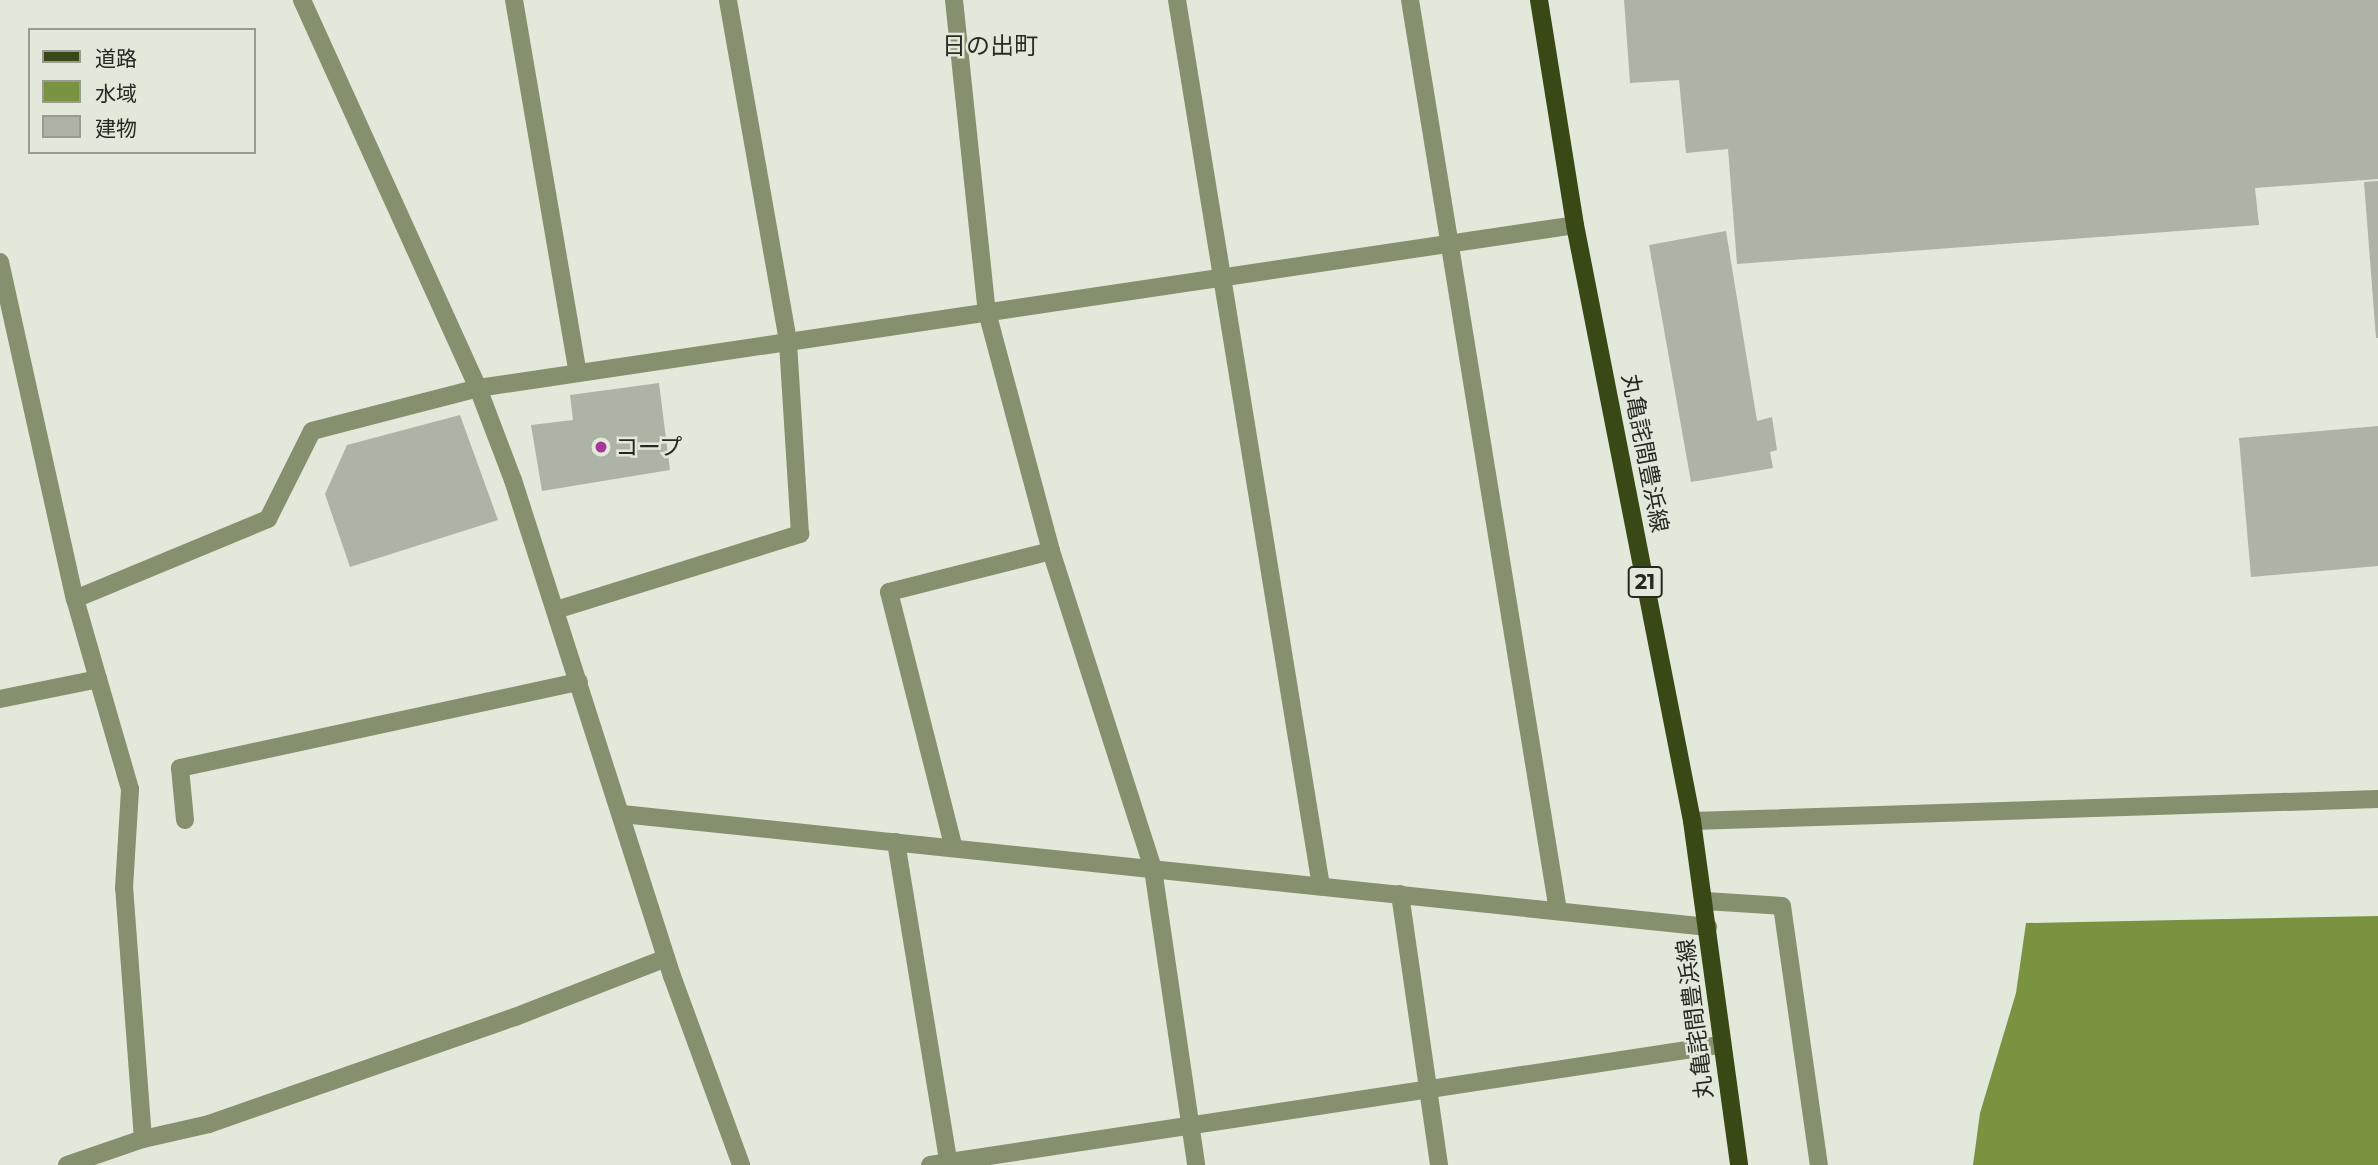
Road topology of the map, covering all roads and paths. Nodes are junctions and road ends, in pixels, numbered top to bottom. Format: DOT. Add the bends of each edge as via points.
graph roads {
  1 [pos="302,0"];
  2 [pos="514,0"];
  3 [pos="728,0"];
  4 [pos="954,0"];
  5 [pos="1177,0"];
  6 [pos="1410,0"];
  7 [pos="1539,0"];
  8 [pos="1575,225"];
  9 [pos="1450,243"];
  10 [pos="0,261"];
  11 [pos="1223,277"];
  12 [pos="987,312"];
  13 [pos="788,341"];
  14 [pos="578,373"];
  15 [pos="478,388"];
  16 [pos="1051,551"];
  17 [pos="75,599"];
  18 [pos="556,610"];
  19 [pos="99,679"];
  20 [pos="579,682"];
  21 [pos="0,699"];
  22 [pos="2378,799"];
  23 [pos="622,814"];
  24 [pos="186,820"];
  25 [pos="1692,821"];
  26 [pos="896,842"];
  27 [pos="954,848"];
  28 [pos="1153,869"];
  29 [pos="1321,886"];
  30 [pos="1400,894"];
  31 [pos="1705,901"];
  32 [pos="1558,911"];
  33 [pos="1709,927"];
  34 [pos="666,958"];
  35 [pos="1720,1045"];
  36 [pos="1429,1089"];
  37 [pos="1190,1125"];
  38 [pos="143,1139"];
  39 [pos="948,1164"];
  40 [pos="67,1165"];
  41 [pos="741,1165"];
  42 [pos="930,1165"];
  43 [pos="1196,1165"];
  44 [pos="1439,1165"];
  45 [pos="1739,1165"];
  46 [pos="1819,1165"];
  1 -- 15 [label="street"];
  2 -- 14 [label="street"];
  3 -- 13 [label="street"];
  4 -- 12 [label="street"];
  5 -- 11 [label="street"];
  6 -- 9 [label="street"];
  7 -- 8 [label="main road, 丸亀詫間豊浜線 / 21"];
  8 -- 9 [label="street"];
  8 -- 25 [label="main road, 丸亀詫間豊浜線 / 21"];
  9 -- 11 [label="street"];
  9 -- 32 [label="street"];
  10 -- 17 [label="street"];
  11 -- 12 [label="street"];
  11 -- 29 [label="street"];
  12 -- 13 [label="street"];
  12 -- 16 [label="street"];
  13 -- 14 [label="street"];
  13 -- 18 [label="street" via="800,534"];
  14 -- 15 [label="street"];
  15 -- 17 [label="street" via="312,431 268,519"];
  15 -- 18 [label="street"];
  16 -- 27 [label="street" via="890,592"];
  16 -- 28 [label="street"];
  17 -- 19 [label="street"];
  18 -- 20 [label="street"];
  19 -- 21 [label="street"];
  19 -- 38 [label="street" via="131,789 124,888"];
  20 -- 23 [label="street"];
  20 -- 24 [label="street" via="180,768"];
  22 -- 25 [label="street"];
  23 -- 26 [label="street"];
  23 -- 34 [label="street"];
  25 -- 31 [label="main road, 丸亀詫間豊浜線 / 21"];
  26 -- 27 [label="street"];
  26 -- 39 [label="street"];
  27 -- 28 [label="street"];
  28 -- 29 [label="street"];
  28 -- 37 [label="street"];
  29 -- 30 [label="street"];
  30 -- 32 [label="street"];
  30 -- 36 [label="street"];
  31 -- 33 [label="main road, 丸亀詫間豊浜線 / 21"];
  31 -- 46 [label="street" via="1782,906"];
  32 -- 33 [label="street"];
  33 -- 35 [label="main road, 丸亀詫間豊浜線 / 21"];
  34 -- 38 [label="street" via="515,1017 209,1124"];
  34 -- 41 [label="street"];
  35 -- 36 [label="street"];
  35 -- 45 [label="main road, 丸亀詫間豊浜線 / 21"];
  36 -- 37 [label="street"];
  36 -- 44 [label="street"];
  37 -- 39 [label="street"];
  37 -- 43 [label="street"];
  38 -- 40 [label="street"];
  39 -- 42 [label="street"];
}
